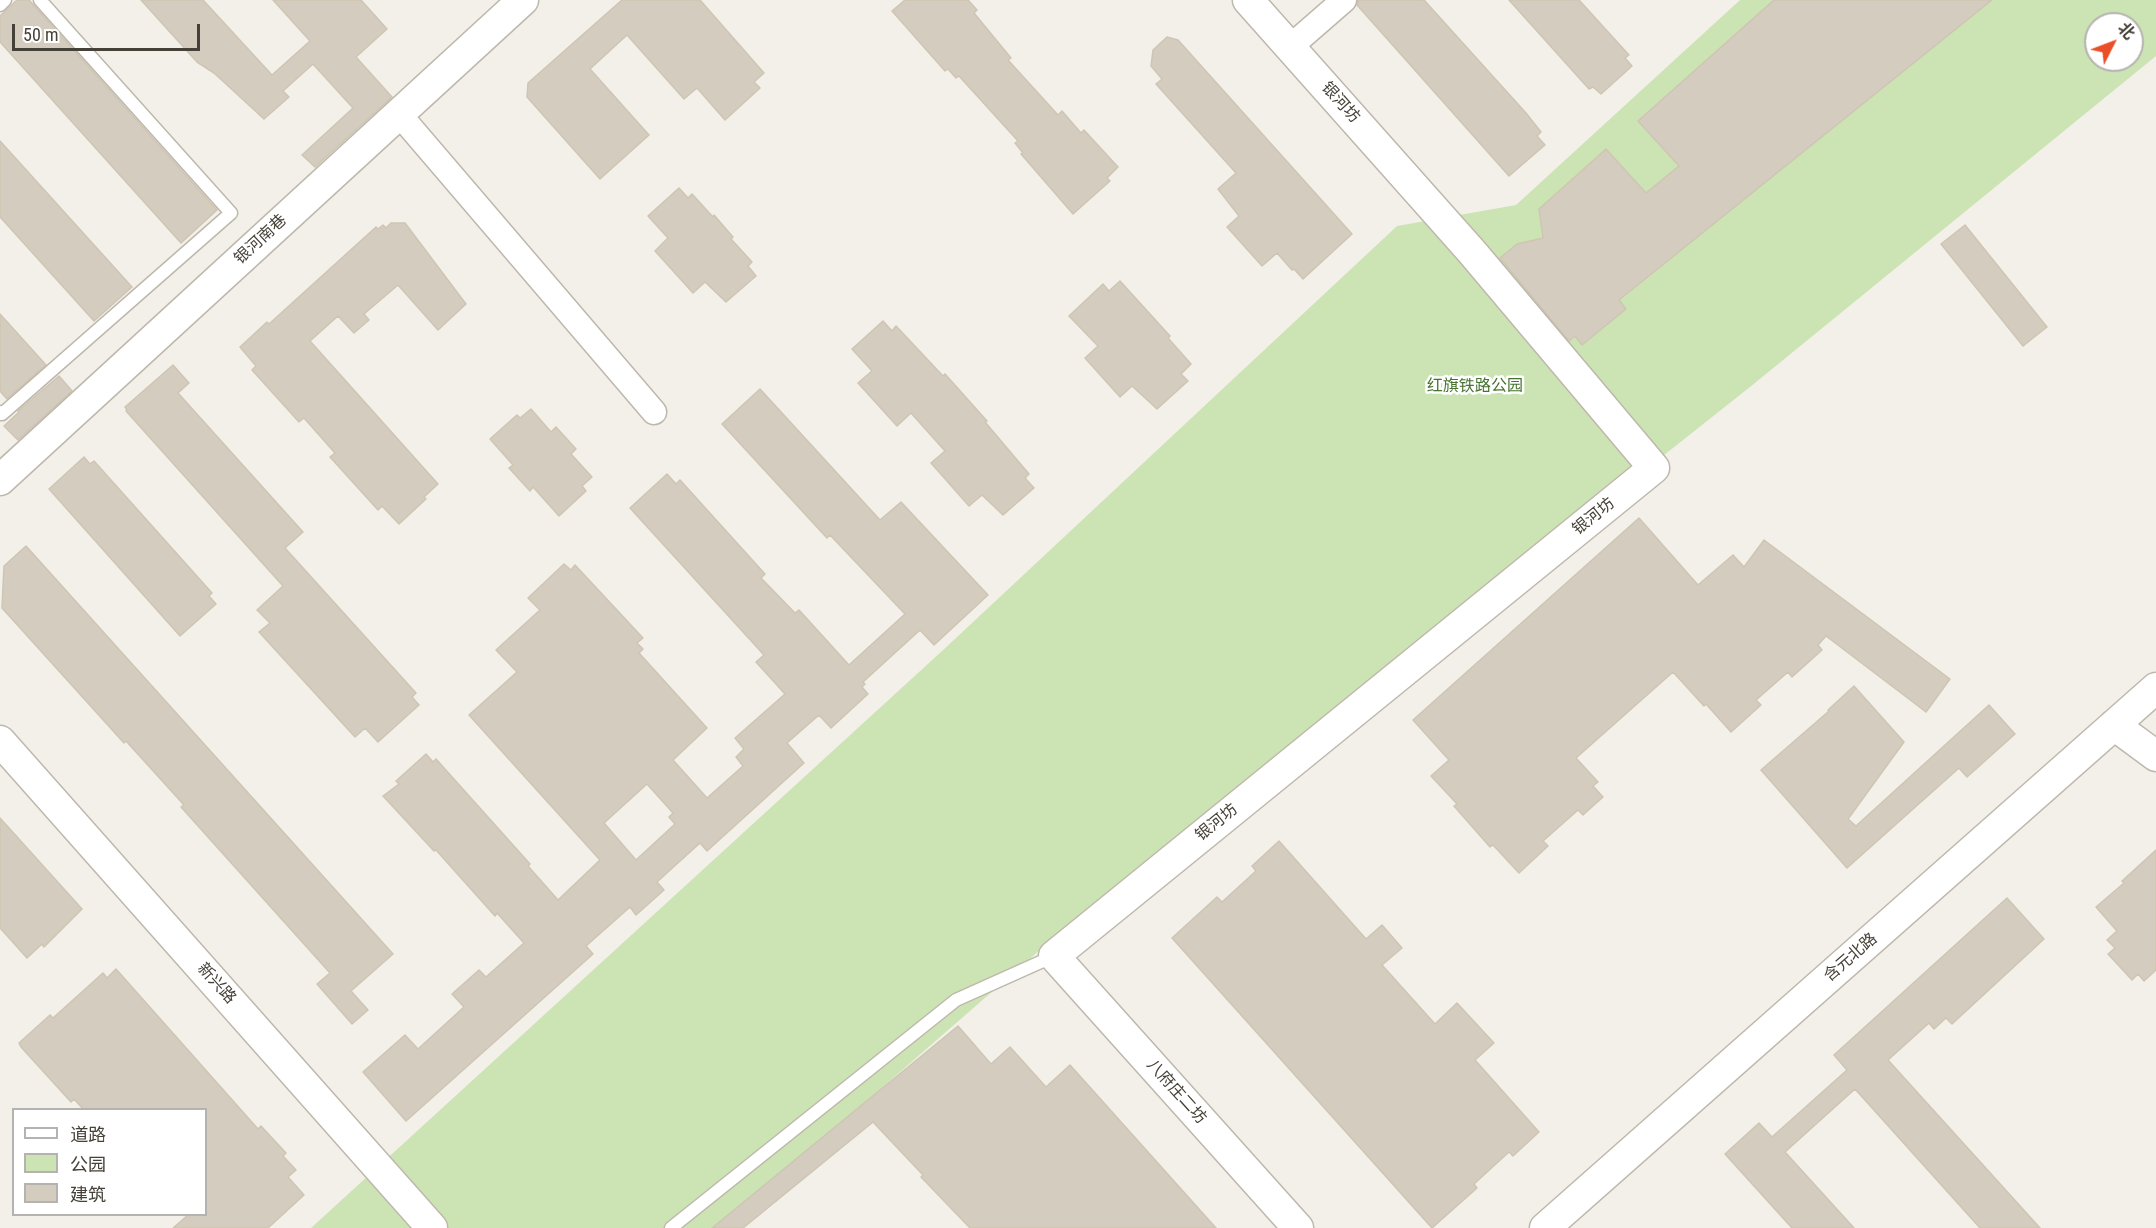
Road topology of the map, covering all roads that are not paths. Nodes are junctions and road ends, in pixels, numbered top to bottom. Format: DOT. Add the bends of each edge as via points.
graph roads {
  1 [pos="5,0"];
  2 [pos="39,0"];
  3 [pos="523,0"];
  4 [pos="1248,0"];
  5 [pos="1344,0"];
  6 [pos="0,5"];
  7 [pos="1290,47"];
  8 [pos="399,114"];
  9 [pos="0,412"];
  10 [pos="654,412"];
  11 [pos="0,480"];
  12 [pos="2150,703"];
  13 [pos="2114,725"];
  14 [pos="0,741"];
  15 [pos="2156,756"];
  16 [pos="1054,956"];
  17 [pos="432,1228"];
  18 [pos="670,1228"];
  19 [pos="1298,1228"];
  20 [pos="1545,1228"];
  1 -- 6 [label="lane"];
  2 -- 9 [label="lane" via="231,213"];
  3 -- 8 [label="street, 银河南巷"];
  4 -- 7 [label="street, 银河坊"];
  5 -- 7 [label="street"];
  7 -- 16 [label="street, 银河坊" via="1472,252 1653,468"];
  8 -- 10 [label="street"];
  8 -- 11 [label="street, 银河南巷"];
  12 -- 13 [label="street, 含元北路"];
  13 -- 15 [label="street"];
  13 -- 20 [label="street, 含元北路"];
  14 -- 17 [label="street, 新兴路"];
  16 -- 18 [label="lane" via="956,1000"];
  16 -- 19 [label="street, 八府庄二坊"];
}
